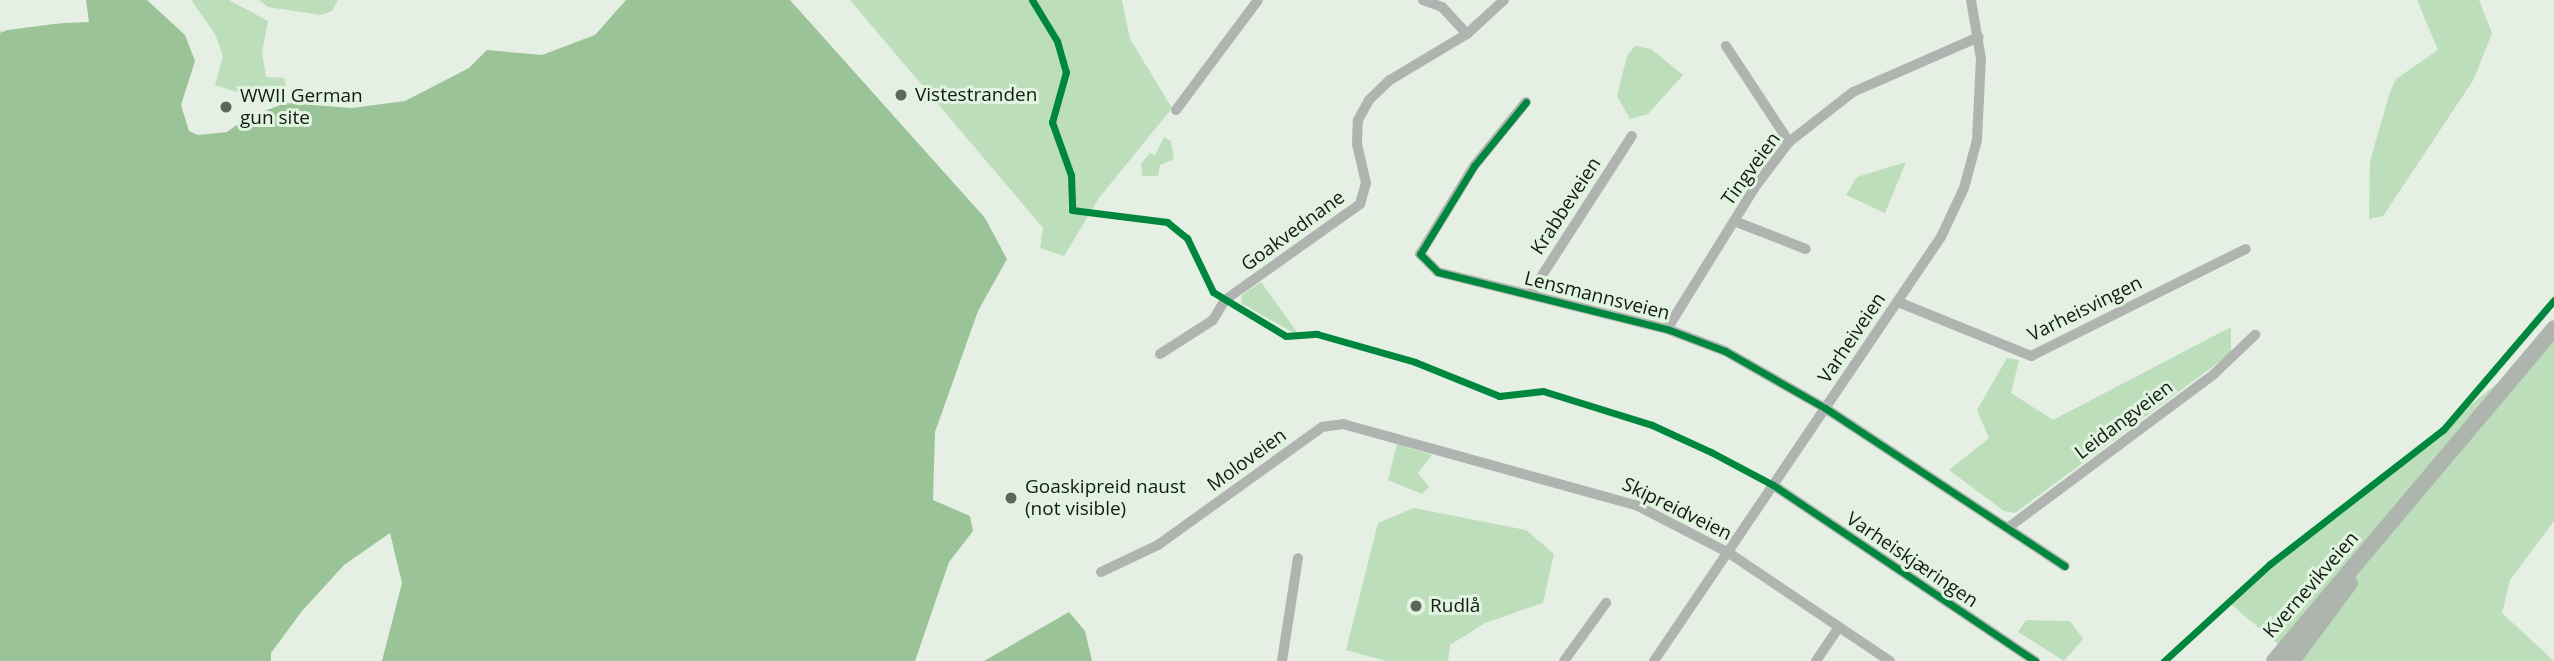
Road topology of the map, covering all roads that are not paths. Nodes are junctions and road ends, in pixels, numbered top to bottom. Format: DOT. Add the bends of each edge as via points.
graph roads {
  1 [pos="1258,0"];
  2 [pos="1426,0"];
  3 [pos="1504,0"];
  4 [pos="1971,0"];
  5 [pos="1467,34"];
  6 [pos="1979,37"];
  7 [pos="1726,46"];
  8 [pos="1526,102"];
  9 [pos="1176,110"];
  10 [pos="1632,136"];
  11 [pos="1789,142"];
  12 [pos="1734,221"];
  13 [pos="2246,248"];
  14 [pos="1806,249"];
  15 [pos="1530,294"];
  16 [pos="1898,302"];
  17 [pos="2554,328"];
  18 [pos="1667,329"];
  19 [pos="2255,335"];
  20 [pos="1160,354"];
  21 [pos="1825,408"];
  22 [pos="1343,424"];
  23 [pos="1773,485"];
  24 [pos="2009,527"];
  25 [pos="2380,537"];
  26 [pos="1729,553"];
  27 [pos="1298,558"];
  28 [pos="2065,566"];
  29 [pos="1101,572"];
  30 [pos="1606,603"];
  31 [pos="1839,627"];
  32 [pos="1282,661"];
  33 [pos="1564,661"];
  34 [pos="1654,661"];
  35 [pos="1816,661"];
  36 [pos="1890,661"];
  37 [pos="2035,661"];
  38 [pos="2274,661"];
  39 [pos="2292,661"];
  1 -- 9 [label="street"];
  2 -- 5 [label="street"];
  3 -- 5 [label="street, Goakvednane"];
  4 -- 6 [label="street, Varheiveien"];
  5 -- 20 [label="street, Goakvednane" via="1391,80 1369,100 1358,120 1357,144 1366,183 1360,204 1225,300 1213,320"];
  6 -- 11 [label="street, Tingveien" via="1853,92"];
  6 -- 16 [label="street, Varheiveien" via="1977,140 1964,188 1937,244"];
  7 -- 11 [label="street"];
  8 -- 15 [label="street, Lensmannsveien" via="1474,166 1420,254 1438,272"];
  10 -- 15 [label="street, Krabbeveien"];
  11 -- 12 [label="street, Tingveien"];
  12 -- 14 [label="street"];
  12 -- 18 [label="street, Tingveien"];
  13 -- 16 [label="street, Varheisvingen" via="2032,356"];
  15 -- 18 [label="street, Lensmannsveien"];
  16 -- 21 [label="street, Varheiveien"];
  17 -- 25 [label="main road, Kvernevikveien"];
  18 -- 21 [label="street, Lensmannsveien" via="1725,351"];
  19 -- 24 [label="street, Leidangveien" via="2214,374"];
  21 -- 23 [label="street, Varheiveien"];
  21 -- 24 [label="street, Lensmannsveien"];
  22 -- 26 [label="street, Skipreidveien" via="1636,505"];
  22 -- 29 [label="street, Moloveien" via="1322,427 1158,545"];
  23 -- 26 [label="street, Varheiveien"];
  23 -- 37 [label="street, Varheiskjæringen"];
  24 -- 28 [label="street, Lensmannsveien"];
  25 -- 38 [label="main road, Kvernevikveien"];
  25 -- 39 [label="main road, Kvernevikveien"];
  26 -- 31 [label="street, Skipreidveien"];
  26 -- 34 [label="street, Varheiveien"];
  27 -- 32 [label="street"];
  30 -- 33 [label="street"];
  31 -- 35 [label="street"];
  31 -- 36 [label="street, Skipreidveien"];
}
